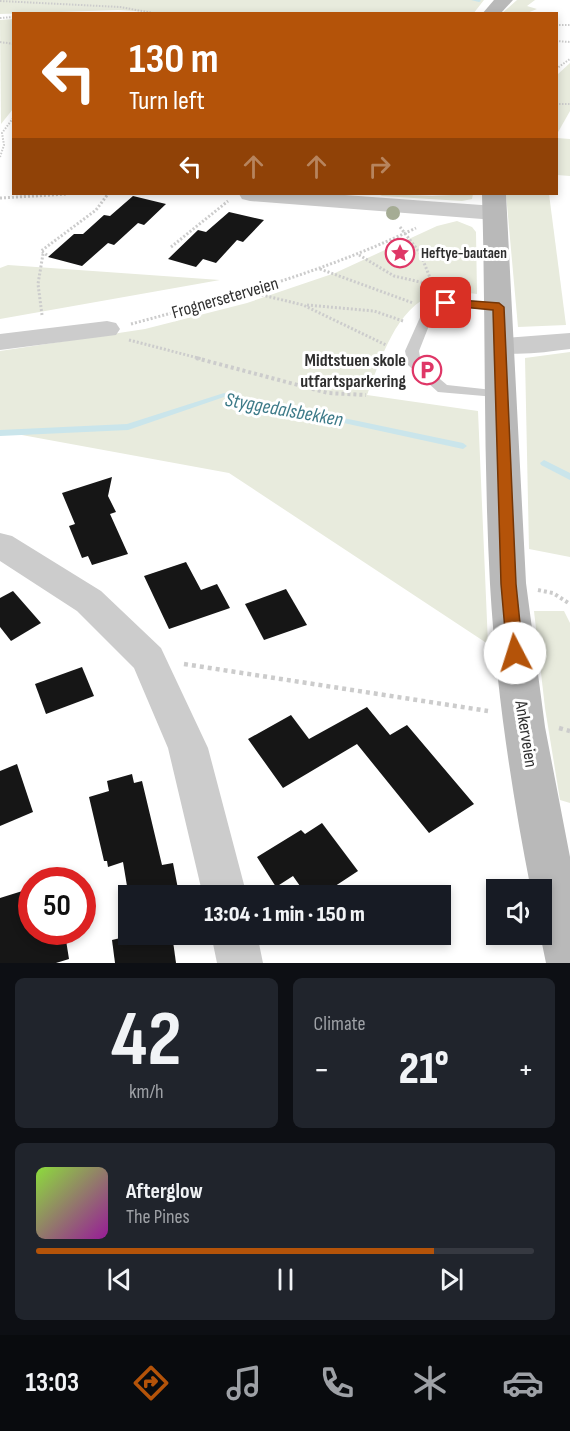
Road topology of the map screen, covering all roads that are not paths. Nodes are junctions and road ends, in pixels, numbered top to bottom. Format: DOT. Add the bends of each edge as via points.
graph roads {
  1 [pos="504,0"];
  2 [pos="492,12"];
  3 [pos="241,196"];
  4 [pos="360,197"];
  5 [pos="494,203"];
  6 [pos="499,307"];
  7 [pos="107,329"];
  8 [pos="570,341"];
  9 [pos="0,342"];
  10 [pos="500,345"];
  11 [pos="502,395"];
  12 [pos="0,545"];
  13 [pos="222,885"];
  14 [pos="236,945"];
  15 [pos="240,963"];
  16 [pos="570,963"];
  1 -- 2 [label="main road"];
  3 -- 4 [label="street"];
  4 -- 5 [label="street" via="430,208"];
  5 -- 6 [label="main road, Ankerveien"];
  6 -- 10 [label="main road, Ankerveien"];
  6 -- 11 [label="lane" via="446,303 438,306 426,316 412,351 415,365 443,389"];
  7 -- 9 [label="street"];
  8 -- 10 [label="street"];
  10 -- 11 [label="main road, Ankerveien"];
  11 -- 16 [label="main road, Ankerveien" via="508,584 523,717"];
  12 -- 13 [label="street" via="89,601 148,658 188,748"];
  14 -- 15 [label="street"];
}
